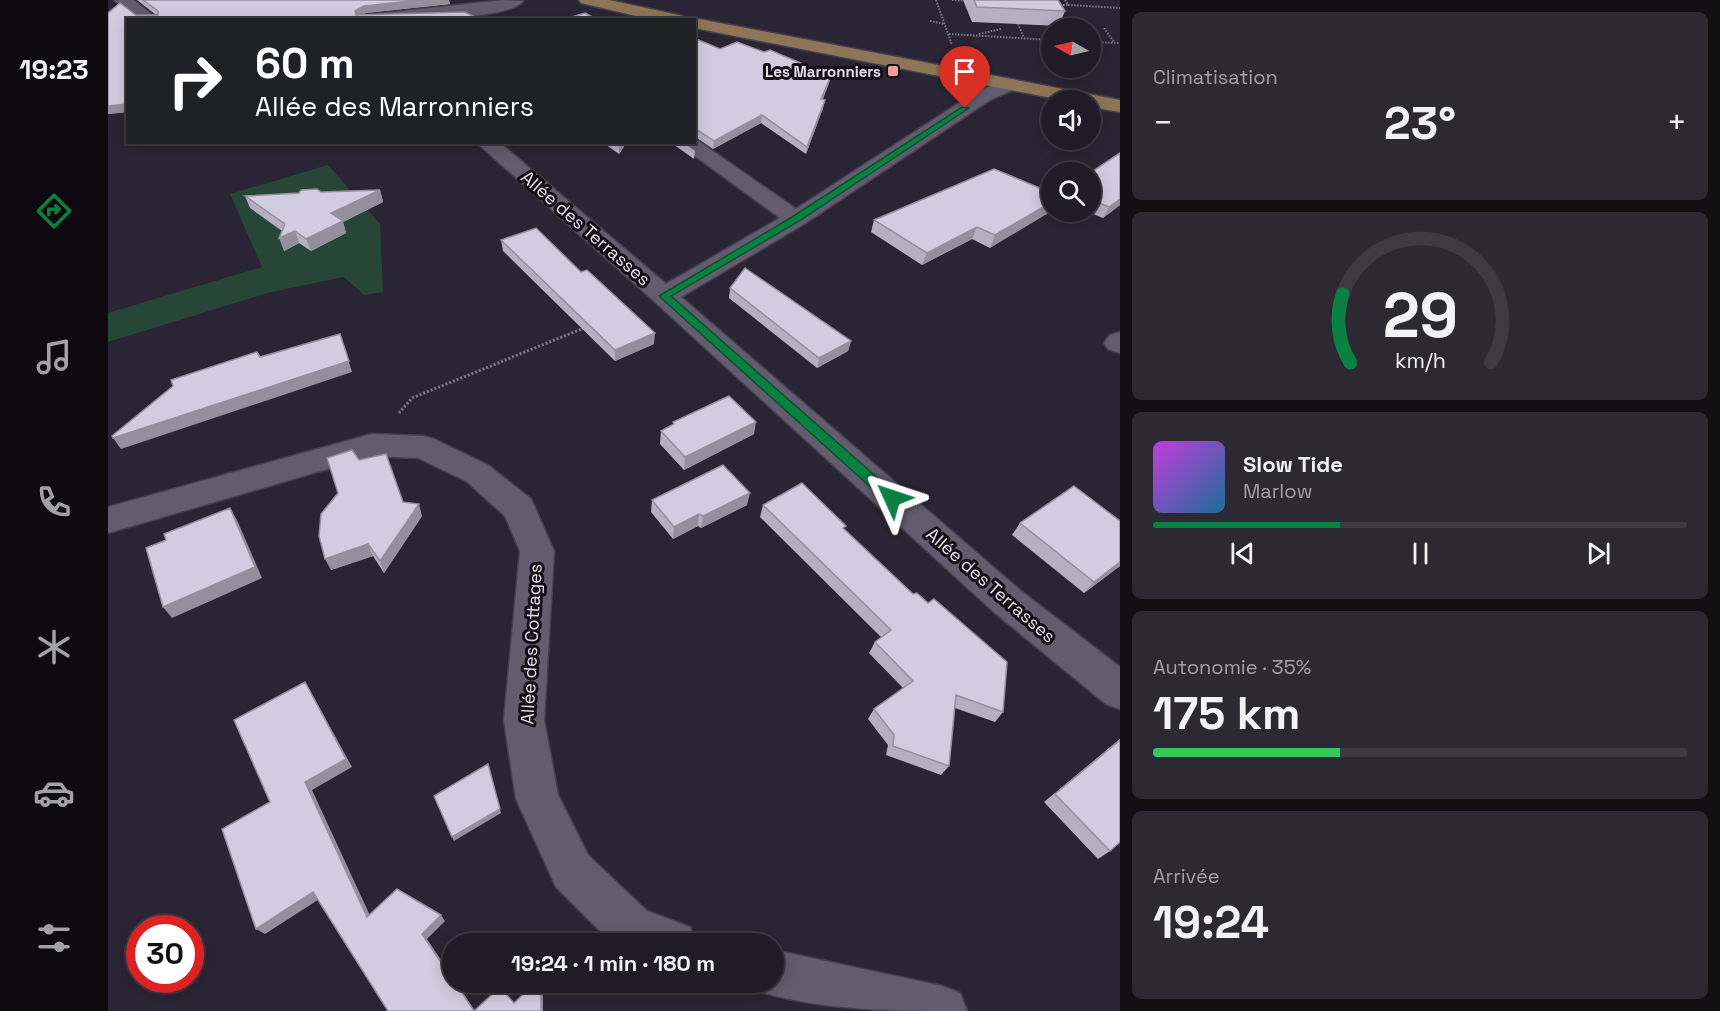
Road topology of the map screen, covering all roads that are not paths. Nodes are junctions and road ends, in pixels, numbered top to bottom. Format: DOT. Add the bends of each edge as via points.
graph roads {
  1 [pos="122,0"];
  2 [pos="587,0"];
  3 [pos="515,2"];
  4 [pos="148,18"];
  5 [pos="383,18"];
  6 [pos="513,18"];
  7 [pos="668,18"];
  8 [pos="696,23"];
  9 [pos="1008,85"];
  10 [pos="1041,91"];
  11 [pos="1101,103"];
  12 [pos="1120,106"];
  13 [pos="488,144"];
  14 [pos="689,144"];
  15 [pos="796,219"];
  16 [pos="664,296"];
  17 [pos="108,520"];
  18 [pos="1120,691"];
  19 [pos="643,933"];
  20 [pos="784,976"];
  21 [pos="942,1011"];
  1 -- 4 [label="street"];
  2 -- 7 [label="main road"];
  3 -- 5 [label="street"];
  3 -- 6 [label="street"];
  8 -- 9 [label="main road"];
  9 -- 10 [label="main road"];
  9 -- 15 [label="street" via="983,96"];
  11 -- 12 [label="main road"];
  13 -- 16 [label="street, Allée des Terrasses"];
  14 -- 15 [label="street"];
  15 -- 16 [label="street"];
  16 -- 18 [label="street, Allée des Terrasses" via="1008,602"];
  17 -- 19 [label="street, Allée des Cottages" via="372,445 423,447 477,473 519,508 537,551 524,720 537,799 572,871 632,929"];
  20 -- 21 [label="street"];
}
